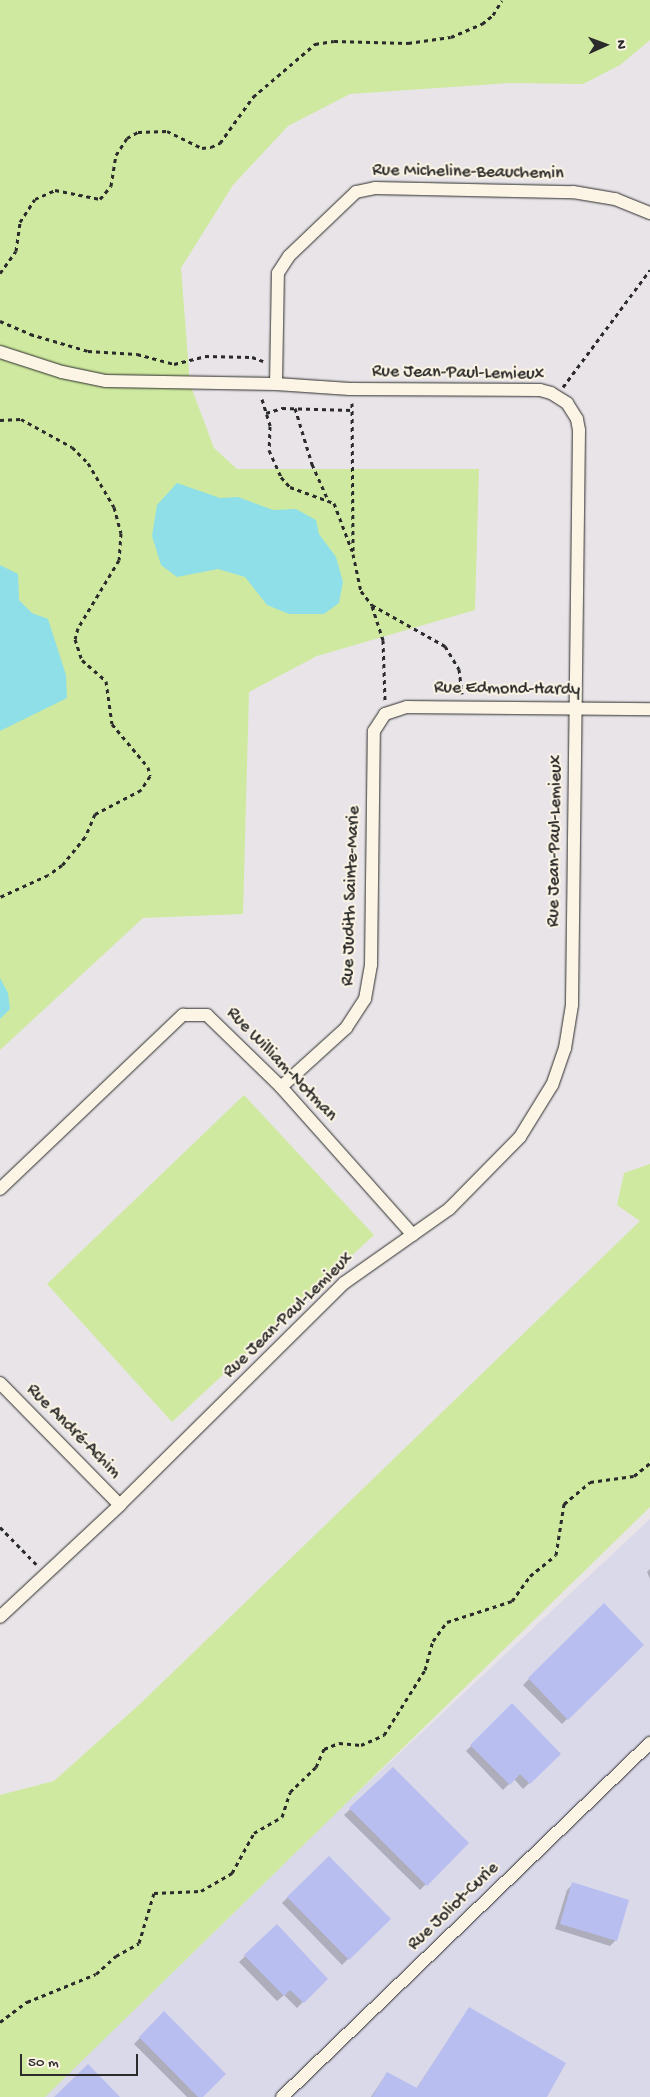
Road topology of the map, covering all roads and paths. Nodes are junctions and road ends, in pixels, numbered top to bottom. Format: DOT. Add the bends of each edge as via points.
graph roads {
  1 [pos="502,0"];
  2 [pos="650,213"];
  3 [pos="650,270"];
  4 [pos="0,273"];
  5 [pos="0,321"];
  6 [pos="0,352"];
  7 [pos="263,360"];
  8 [pos="276,384"];
  9 [pos="350,389"];
  10 [pos="561,398"];
  11 [pos="262,399"];
  12 [pos="295,408"];
  13 [pos="352,410"];
  14 [pos="266,413"];
  15 [pos="0,420"];
  16 [pos="328,499"];
  17 [pos="353,554"];
  18 [pos="372,606"];
  19 [pos="464,707"];
  20 [pos="575,708"];
  21 [pos="650,709"];
  22 [pos="392,710"];
  23 [pos="0,897"];
  24 [pos="281,1087"];
  25 [pos="0,1189"];
  26 [pos="413,1235"];
  27 [pos="0,1383"];
  28 [pos="650,1463"];
  29 [pos="120,1505"];
  30 [pos="0,1527"];
  31 [pos="46,1574"];
  32 [pos="0,1617"];
  33 [pos="650,1743"];
  34 [pos="0,2022"];
  35 [pos="282,2097"];
  1 -- 4 [label="path" via="482,24 451,37 408,43 334,41 315,44 304,50 253,98 220,143 211,147 202,148 167,131 138,132 126,138 116,156 111,186 100,199 55,190 34,199 20,222 16,251"];
  2 -- 8 [label="street, Rue Micheline-Beauchemin" via="615,199 574,192 375,188 356,192 289,256 278,273"];
  3 -- 10 [label="path" via="563,388"];
  5 -- 7 [label="path" via="72,347 137,354 166,362 181,363 214,356"];
  6 -- 8 [label="street, Rue Jean-Paul-Lemieux" via="62,372 106,381"];
  8 -- 9 [label="street, Rue Jean-Paul-Lemieux"];
  9 -- 10 [label="street, Rue Jean-Paul-Lemieux" via="540,390"];
  9 -- 13 [label="path"];
  10 -- 20 [label="street, Rue Jean-Paul-Lemieux" via="574,410 579,430"];
  11 -- 14 [label="path"];
  12 -- 13 [label="path"];
  12 -- 14 [label="path"];
  12 -- 16 [label="path" via="312,464"];
  13 -- 17 [label="path"];
  14 -- 16 [label="path" via="270,433 268,450 284,482 290,487"];
  15 -- 23 [label="path" via="21,419 72,447 88,463 114,507 121,533 119,560 78,628 75,639 82,660 106,681 112,724 148,767 150,776 141,790 95,814 85,837 62,865 48,876"];
  16 -- 17 [label="path" via="340,512"];
  17 -- 18 [label="path" via="361,591"];
  18 -- 19 [label="path" via="436,639 452,654 459,669"];
  18 -- 22 [label="path" via="383,640 385,696"];
  19 -- 20 [label="street, Rue Edmond-Hardy"];
  19 -- 22 [label="street, Rue Edmond-Hardy"];
  20 -- 21 [label="street, Rue Edmond-Hardy"];
  20 -- 26 [label="street, Rue Jean-Paul-Lemieux" via="572,1006 559,1066 543,1104 520,1137 449,1210"];
  22 -- 24 [label="street, Rue Judith Sainte-Marie" via="378,721 374,731 371,965 365,999 346,1028"];
  24 -- 25 [label="street, Rue William-Notman" via="207,1014 183,1015"];
  24 -- 26 [label="street, Rue William-Notman"];
  26 -- 29 [label="street, Rue Jean-Paul-Lemieux" via="344,1283"];
  27 -- 29 [label="street, Rue André-Achim"];
  28 -- 34 [label="path" via="634,1476 590,1482 564,1504 556,1555 530,1576 512,1601 447,1622 433,1641 425,1670 384,1735 361,1745 339,1743 324,1750 316,1767 290,1792 282,1817 254,1833 232,1873 201,1891 154,1893 140,1942 116,1956 96,1974 27,2002"];
  29 -- 31 [label="street, Rue Jean-Paul-Lemieux"];
  30 -- 31 [label="path"];
  31 -- 32 [label="street, Rue Jean-Paul-Lemieux"];
  33 -- 35 [label="street, Rue Joliot-Curie"];
}
